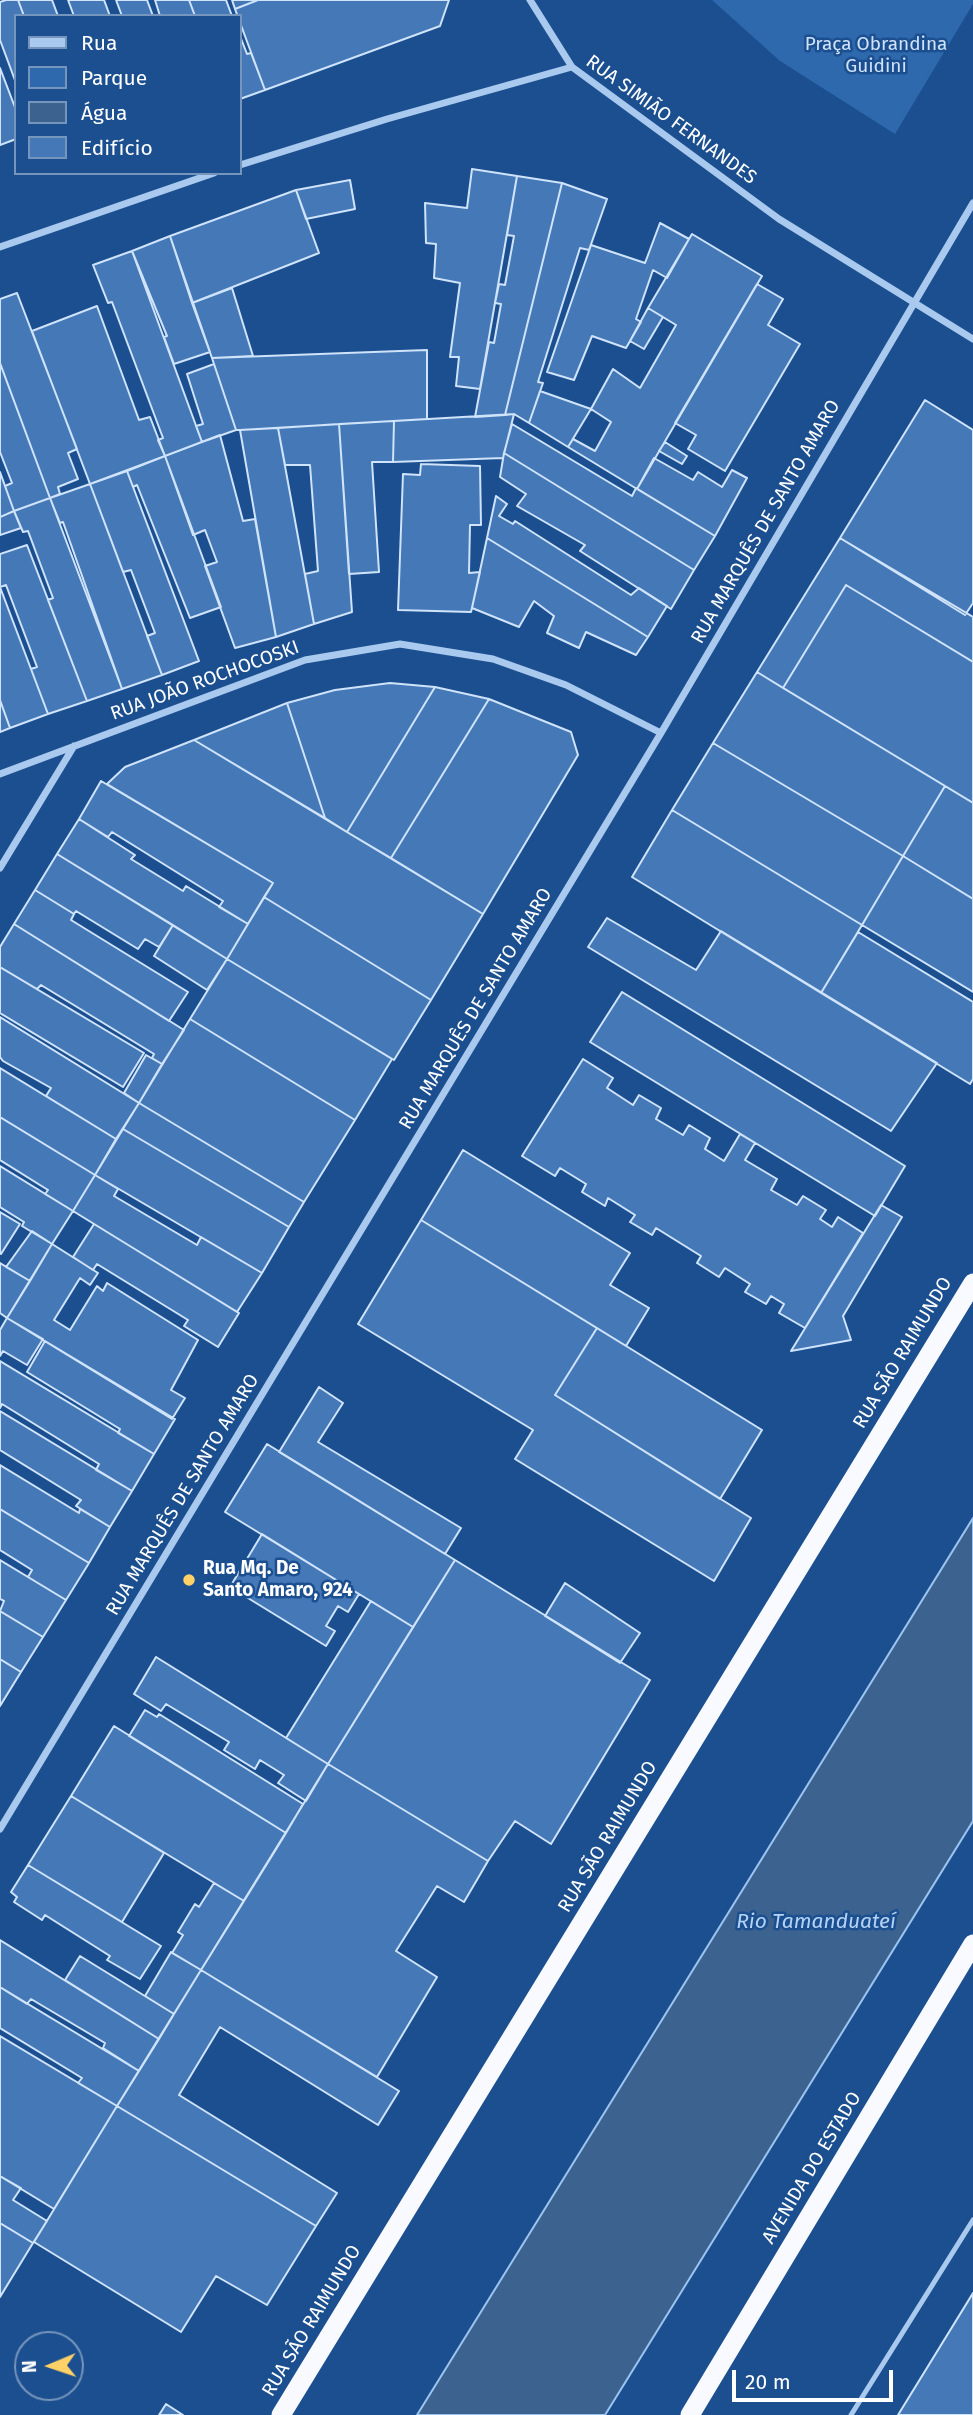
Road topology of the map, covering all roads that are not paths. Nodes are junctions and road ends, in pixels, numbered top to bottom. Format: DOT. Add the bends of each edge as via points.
graph roads {
  1 [pos="530,0"];
  2 [pos="572,67"];
  3 [pos="242,164"];
  4 [pos="208,175"];
  5 [pos="973,203"];
  6 [pos="0,247"];
  7 [pos="912,302"];
  8 [pos="973,340"];
  9 [pos="661,733"];
  10 [pos="74,746"];
  11 [pos="0,774"];
  12 [pos="0,868"];
  13 [pos="973,1283"];
  14 [pos="0,1829"];
  15 [pos="973,1944"];
  16 [pos="973,2220"];
  17 [pos="281,2415"];
  18 [pos="690,2415"];
  19 [pos="851,2415"];
  1 -- 2 [label="street"];
  2 -- 3 [label="street, RUA SIMIÃO FERNANDES"];
  2 -- 7 [label="street, RUA SIMIÃO FERNANDES" via="779,219"];
  4 -- 6 [label="street"];
  5 -- 7 [label="street, RUA MARQUÊS DE SANTO AMARO"];
  7 -- 8 [label="street, RUA SIMIÃO FERNANDES"];
  7 -- 9 [label="street, RUA MARQUÊS DE SANTO AMARO"];
  9 -- 10 [label="street, RUA JOÃO ROCHOCOSKI" via="566,685 493,659 400,644 305,660"];
  9 -- 14 [label="street, RUA MARQUÊS DE SANTO AMARO"];
  10 -- 11 [label="street, RUA JOÃO ROCHOCOSKI"];
  10 -- 12 [label="street"];
  13 -- 17 [label="highway, RUA SÃO RAIMUNDO"];
  15 -- 18 [label="highway, AVENIDA DO ESTADO"];
  16 -- 19 [label="lane"];
}
